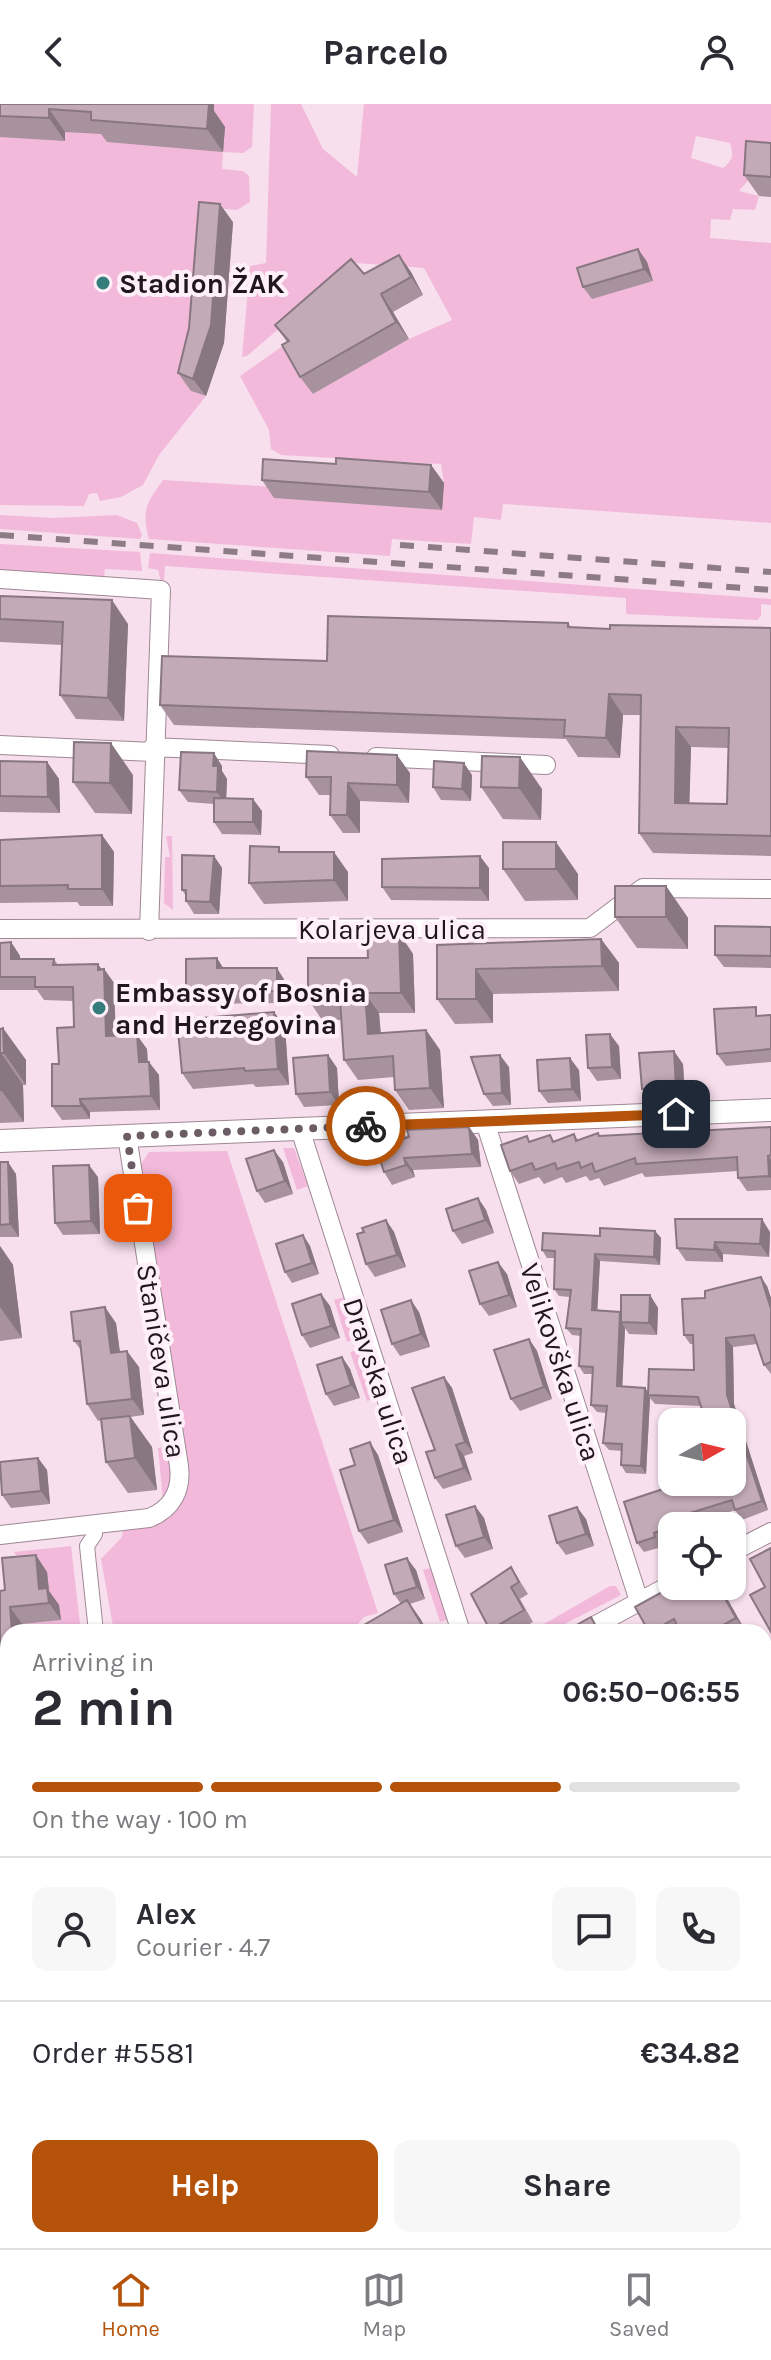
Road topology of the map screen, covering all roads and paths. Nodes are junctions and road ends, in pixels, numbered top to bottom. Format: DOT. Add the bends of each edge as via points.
graph roads {
  1 [pos="0,579"];
  2 [pos="0,745"];
  3 [pos="153,750"];
  4 [pos="546,765"];
  5 [pos="771,889"];
  6 [pos="0,929"];
  7 [pos="149,931"];
  8 [pos="771,1110"];
  9 [pos="485,1122"];
  10 [pos="300,1129"];
  11 [pos="127,1136"];
  12 [pos="0,1141"];
  13 [pos="94,1524"];
  14 [pos="771,1532"];
  15 [pos="0,1535"];
  16 [pos="746,1545"];
  17 [pos="658,1591"];
  18 [pos="639,1601"];
  19 [pos="95,1624"];
  20 [pos="458,1624"];
  21 [pos="597,1624"];
  1 -- 3 [label="street" via="161,590"];
  2 -- 3 [label="street"];
  3 -- 4 [label="street"];
  3 -- 7 [label="street"];
  5 -- 7 [label="street, Kolarjeva ulica" via="643,888 590,928"];
  6 -- 7 [label="street, Kolarjeva ulica"];
  8 -- 9 [label="street"];
  9 -- 10 [label="street"];
  9 -- 18 [label="street, Velikovška ulica"];
  10 -- 11 [label="street"];
  10 -- 20 [label="street, Dravska ulica"];
  11 -- 12 [label="street"];
  11 -- 13 [label="street, Staničeva ulica" via="181,1476 176,1497 149,1518"];
  13 -- 15 [label="street, Staničeva ulica"];
  13 -- 19 [label="street" via="87,1546"];
  14 -- 16 [label="street"];
  17 -- 18 [label="street"];
  18 -- 21 [label="street"];
}
